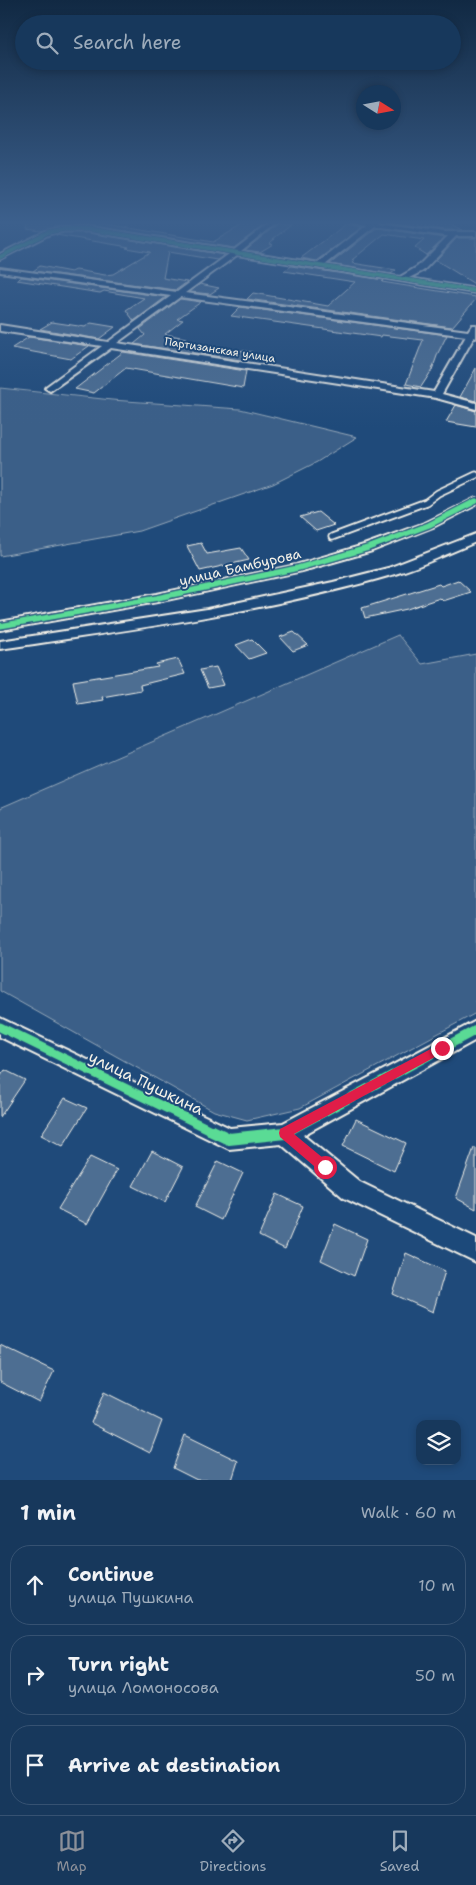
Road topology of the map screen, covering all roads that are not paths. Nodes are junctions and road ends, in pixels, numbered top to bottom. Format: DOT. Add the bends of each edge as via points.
graph roads {
  1 [pos="150,290"];
  2 [pos="185,290"];
  3 [pos="180,294"];
  4 [pos="476,326"];
  5 [pos="0,328"];
  6 [pos="473,335"];
  7 [pos="110,344"];
  8 [pos="50,388"];
  9 [pos="437,396"];
  10 [pos="476,406"];
  11 [pos="476,475"];
  12 [pos="476,501"];
  13 [pos="332,537"];
  14 [pos="476,538"];
  15 [pos="0,626"];
  16 [pos="0,645"];
  17 [pos="0,1027"];
  18 [pos="476,1030"];
  19 [pos="284,1133"];
  20 [pos="476,1250"];
  1 -- 3 [label="street"];
  2 -- 3 [label="street"];
  3 -- 6 [label="street"];
  3 -- 7 [label="street"];
  4 -- 6 [label="street"];
  5 -- 7 [label="street, Партизанская улица"];
  6 -- 9 [label="street"];
  7 -- 8 [label="street"];
  7 -- 9 [label="street, Партизанская улица"];
  9 -- 10 [label="street, Партизанская улица"];
  11 -- 13 [label="lane" via="426,502"];
  12 -- 15 [label="street, улица Бамбурова" via="429,525 368,548 298,568 157,598"];
  14 -- 16 [label="street" via="392,571 333,586 207,613"];
  17 -- 19 [label="street, улица Пушкина" via="229,1139"];
  18 -- 19 [label="street"];
  19 -- 20 [label="street" via="352,1190"];
}
